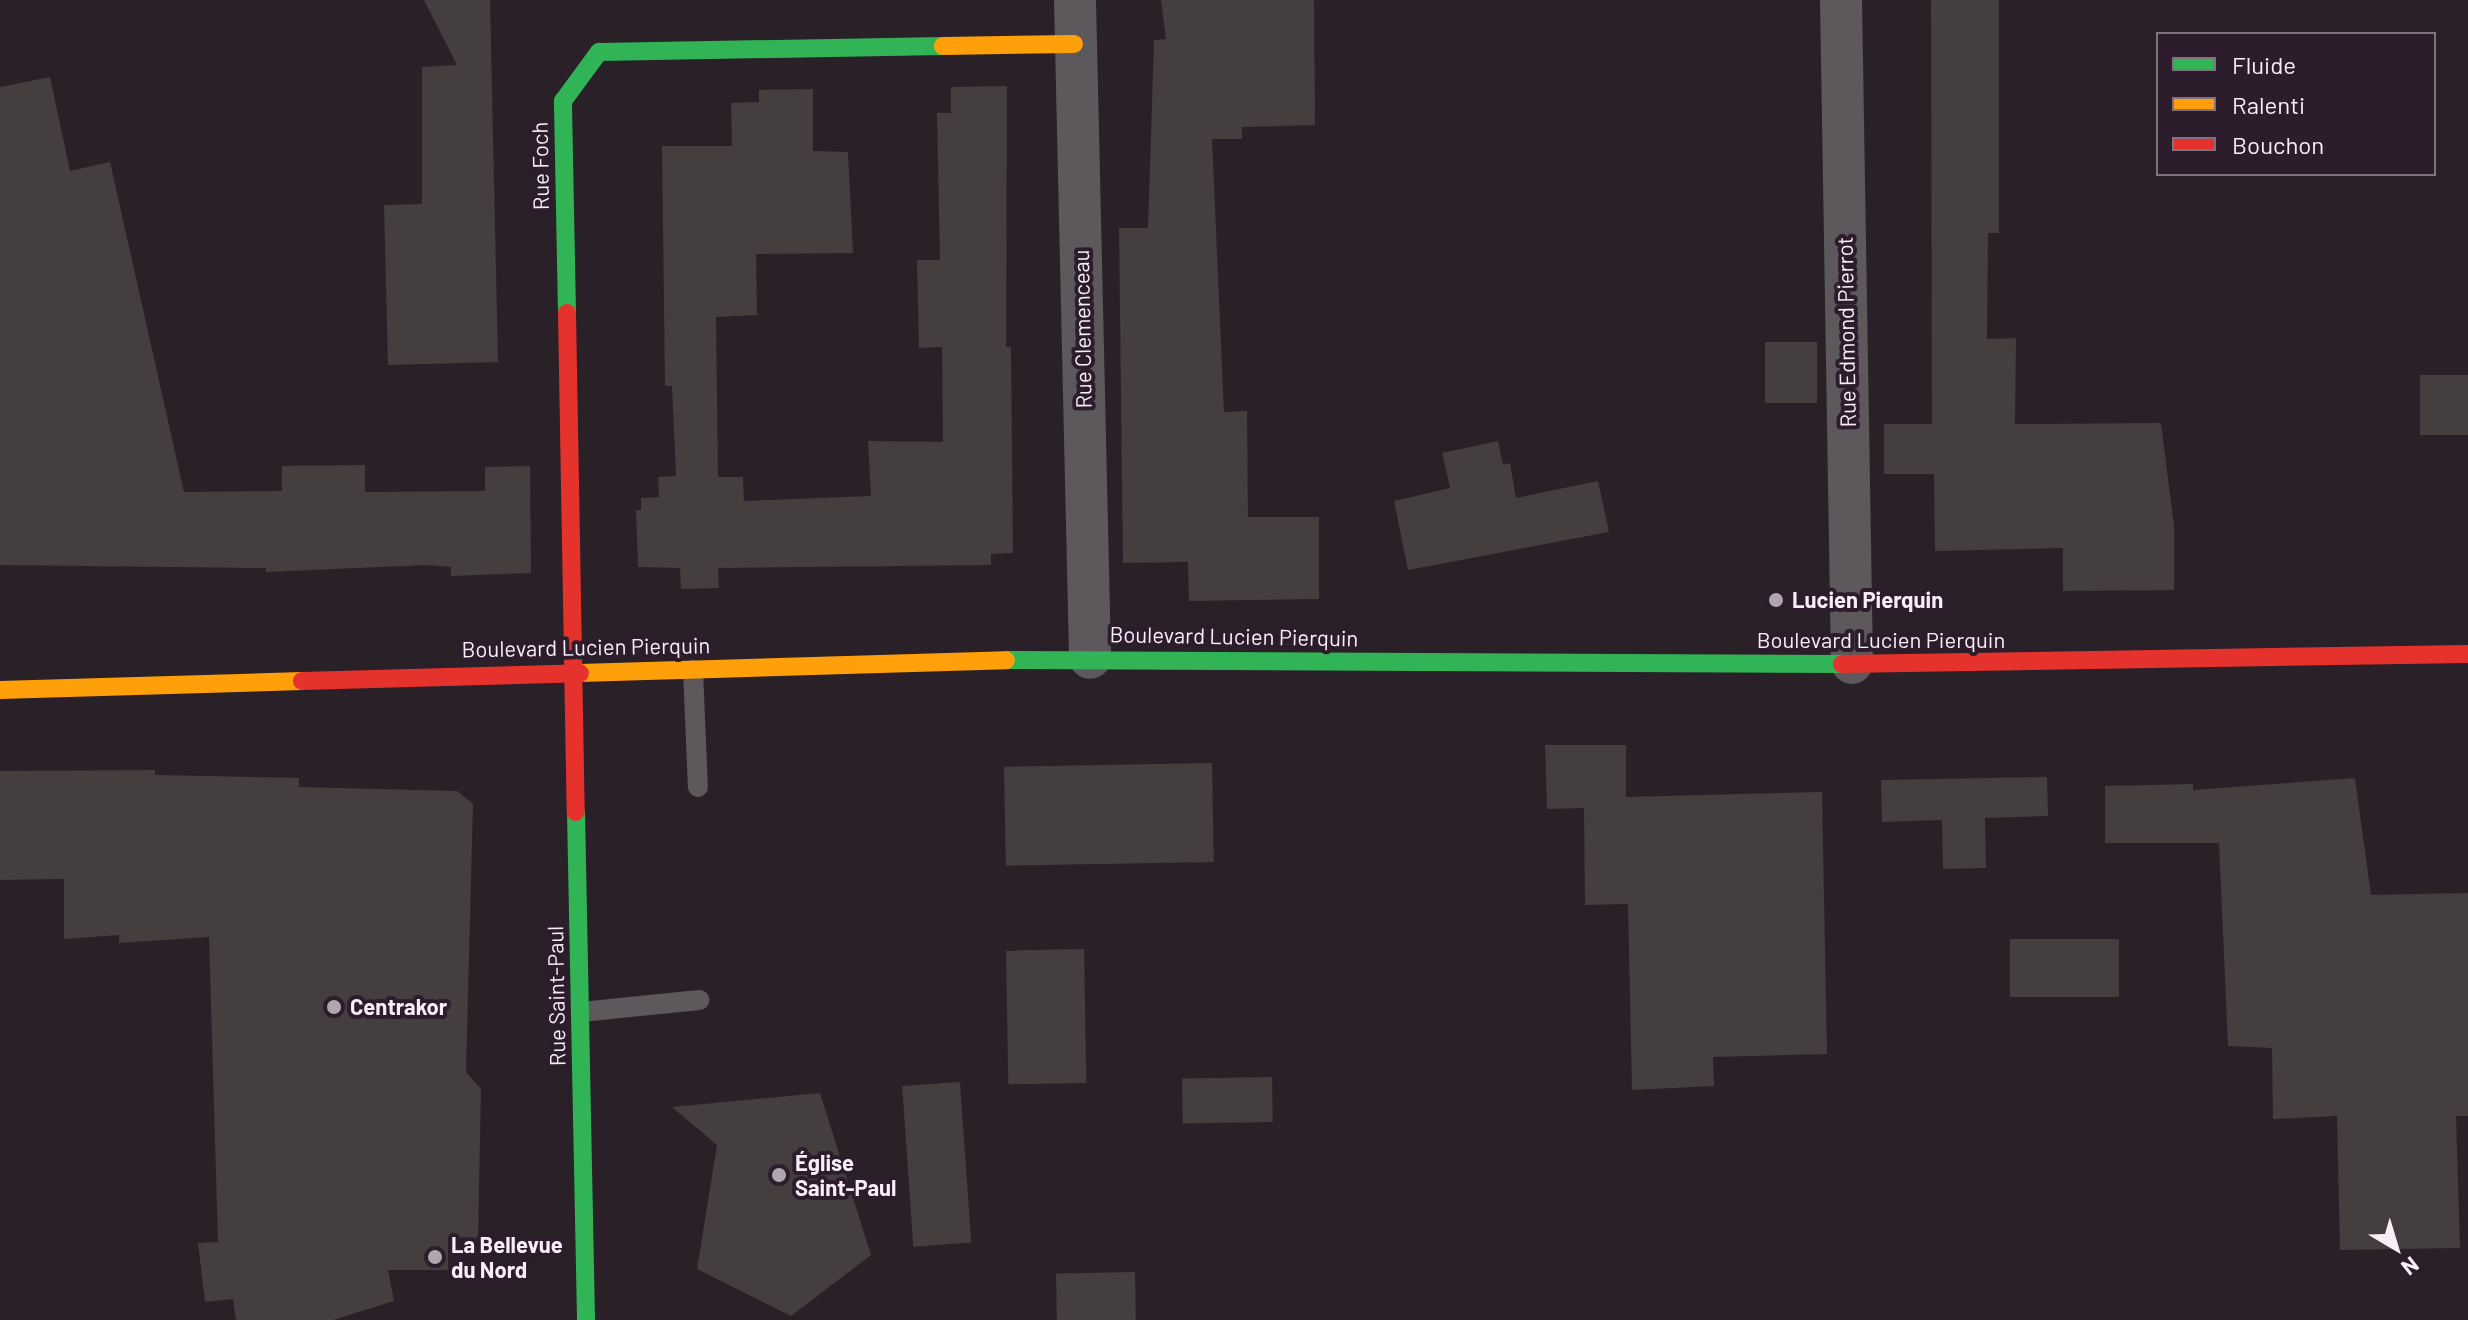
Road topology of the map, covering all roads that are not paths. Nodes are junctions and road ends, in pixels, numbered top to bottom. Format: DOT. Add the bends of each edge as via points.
graph roads {
  1 [pos="1075,0"];
  2 [pos="1841,0"];
  3 [pos="1074,44"];
  4 [pos="2468,654"];
  5 [pos="1090,658"];
  6 [pos="1852,663"];
  7 [pos="573,670"];
  8 [pos="693,670"];
  9 [pos="0,690"];
  10 [pos="698,787"];
  11 [pos="699,1000"];
  12 [pos="581,1012"];
  13 [pos="586,1320"];
  1 -- 3 [label="street, Rue Clemenceau"];
  2 -- 6 [label="street, Rue Edmond Pierrot"];
  3 -- 5 [label="street, Rue Clemenceau"];
  3 -- 7 [label="main road, Rue Foch" via="599,52 563,101"];
  4 -- 6 [label="main road, Boulevard Lucien Pierquin"];
  5 -- 6 [label="main road, Boulevard Lucien Pierquin"];
  5 -- 8 [label="main road, Boulevard Lucien Pierquin"];
  7 -- 8 [label="main road, Boulevard Lucien Pierquin"];
  7 -- 9 [label="main road, Boulevard Lucien Pierquin"];
  7 -- 12 [label="main road, Rue Saint-Paul"];
  8 -- 10 [label="lane"];
  11 -- 12 [label="lane"];
  12 -- 13 [label="main road, Rue Saint-Paul"];
}
